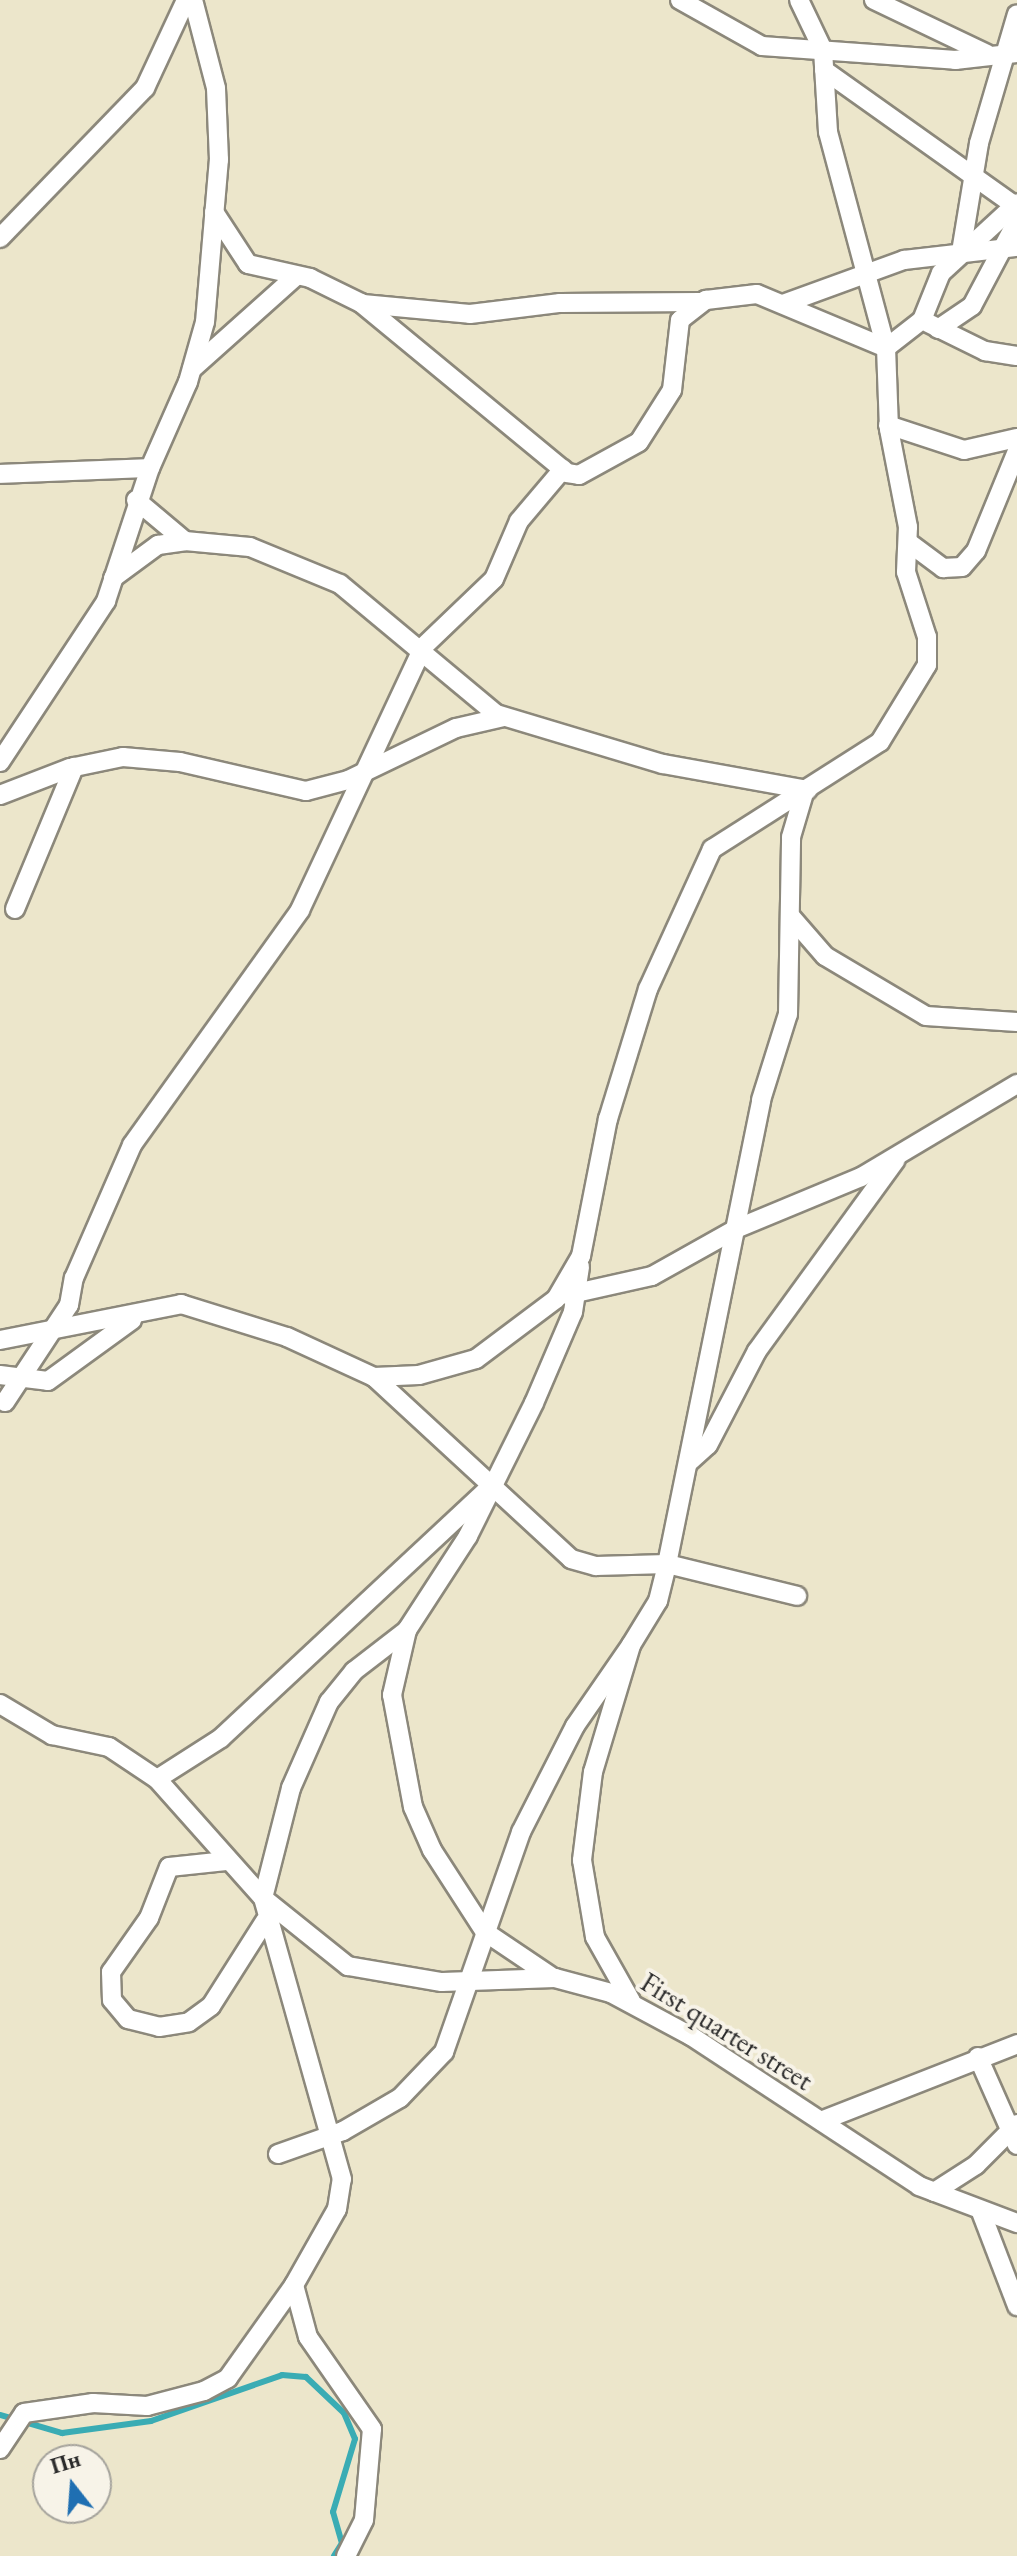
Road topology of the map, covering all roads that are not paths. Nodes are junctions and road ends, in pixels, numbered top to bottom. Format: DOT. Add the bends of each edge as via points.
graph roads {
  1 [pos="186,0"];
  2 [pos="193,0"];
  3 [pos="680,0"];
  4 [pos="799,0"];
  5 [pos="874,0"];
  6 [pos="1017,14"];
  7 [pos="823,50"];
  8 [pos="1007,55"];
  9 [pos="824,70"];
  10 [pos="972,179"];
  11 [pos="1016,210"];
  12 [pos="214,212"];
  13 [pos="0,238"];
  14 [pos="1012,247"];
  15 [pos="961,252"];
  16 [pos="867,270"];
  17 [pos="296,276"];
  18 [pos="703,302"];
  19 [pos="361,303"];
  20 [pos="783,304"];
  21 [pos="930,324"];
  22 [pos="886,348"];
  23 [pos="1017,356"];
  24 [pos="192,369"];
  25 [pos="888,425"];
  26 [pos="1017,438"];
  27 [pos="1017,451"];
  28 [pos="150,468"];
  29 [pos="563,469"];
  30 [pos="0,474"];
  31 [pos="136,500"];
  32 [pos="185,541"];
  33 [pos="908,542"];
  34 [pos="113,578"];
  35 [pos="423,647"];
  36 [pos="504,717"];
  37 [pos="0,762"];
  38 [pos="74,767"];
  39 [pos="364,770"];
  40 [pos="806,791"];
  41 [pos="0,795"];
  42 [pos="15,909"];
  43 [pos="790,916"];
  44 [pos="1017,1022"];
  45 [pos="1017,1084"];
  46 [pos="900,1154"];
  47 [pos="738,1228"];
  48 [pos="581,1256"];
  49 [pos="577,1292"];
  50 [pos="556,1299"];
  51 [pos="141,1314"];
  52 [pos="56,1331"];
  53 [pos="0,1340"];
  54 [pos="374,1377"];
  55 [pos="8,1378"];
  56 [pos="48,1381"];
  57 [pos="3,1404"];
  58 [pos="689,1462"];
  59 [pos="491,1486"];
  60 [pos="667,1564"];
  61 [pos="797,1596"];
  62 [pos="407,1630"];
  63 [pos="631,1645"];
  64 [pos="0,1704"];
  65 [pos="157,1779"];
  66 [pos="226,1861"];
  67 [pos="263,1898"];
  68 [pos="265,1921"];
  69 [pos="485,1932"];
  70 [pos="555,1978"];
  71 [pos="466,1983"];
  72 [pos="632,2003"];
  73 [pos="1017,2044"];
  74 [pos="978,2057"];
  75 [pos="821,2121"];
  76 [pos="1014,2133"];
  77 [pos="331,2134"];
  78 [pos="278,2154"];
  79 [pos="934,2192"];
  80 [pos="981,2212"];
  81 [pos="1017,2223"];
  82 [pos="294,2285"];
  83 [pos="1017,2306"];
  84 [pos="0,2449"];
  85 [pos="346,2556"];
  1 -- 13 [label="street" via="145,88"];
  2 -- 12 [label="street" via="216,88"];
  3 -- 7 [label="street" via="762,46"];
  4 -- 7 [label="street"];
  5 -- 8 [label="street"];
  6 -- 8 [label="street"];
  7 -- 8 [label="street"];
  7 -- 9 [label="street"];
  8 -- 10 [label="street"];
  9 -- 10 [label="street" via="915,128"];
  9 -- 16 [label="street" via="828,132"];
  10 -- 11 [label="street"];
  10 -- 15 [label="street"];
  11 -- 14 [label="street"];
  11 -- 15 [label="street"];
  12 -- 17 [label="street" via="248,264"];
  12 -- 24 [label="street" via="205,322"];
  14 -- 15 [label="street"];
  14 -- 21 [label="street" via="972,306"];
  15 -- 16 [label="street"];
  15 -- 21 [label="street" via="941,273"];
  16 -- 20 [label="street"];
  16 -- 22 [label="street"];
  17 -- 19 [label="street"];
  17 -- 24 [label="street"];
  18 -- 19 [label="street" via="560,303 470,314"];
  18 -- 20 [label="street" via="757,294"];
  18 -- 29 [label="street" via="680,320 672,390 639,442 579,475"];
  19 -- 29 [label="street"];
  20 -- 22 [label="street" via="819,326"];
  21 -- 22 [label="street"];
  21 -- 23 [label="street"];
  22 -- 25 [label="street"];
  24 -- 28 [label="street"];
  25 -- 26 [label="street" via="964,450"];
  25 -- 33 [label="street" via="903,473"];
  27 -- 33 [label="street" via="976,551 962,567 943,568"];
  28 -- 30 [label="street"];
  28 -- 31 [label="street"];
  29 -- 35 [label="street" via="519,521 494,579"];
  31 -- 32 [label="street"];
  31 -- 34 [label="street"];
  32 -- 34 [label="street" via="158,545"];
  32 -- 35 [label="street" via="250,547 299,564 340,584"];
  33 -- 40 [label="street" via="906,572 927,637 927,665 880,742"];
  34 -- 37 [label="street" via="92,625"];
  35 -- 36 [label="street"];
  35 -- 39 [label="street"];
  36 -- 39 [label="street" via="456,728"];
  36 -- 40 [label="street" via="663,764"];
  38 -- 39 [label="street" via="123,757 180,762 306,791"];
  38 -- 41 [label="street"];
  38 -- 42 [label="street"];
  39 -- 52 [label="street" via="300,910 132,1145"];
  40 -- 43 [label="street" via="791,837"];
  40 -- 48 [label="street" via="745,822 712,849 664,942 608,1119"];
  43 -- 44 [label="street" via="825,956 926,1016"];
  43 -- 47 [label="street" via="788,1014 761,1100"];
  45 -- 46 [label="street"];
  46 -- 47 [label="street"];
  46 -- 58 [label="street" via="757,1351 708,1445"];
  47 -- 49 [label="street" via="652,1276"];
  47 -- 58 [label="street"];
  48 -- 49 [label="street"];
  48 -- 50 [label="street"];
  49 -- 50 [label="street"];
  49 -- 59 [label="street" via="534,1403"];
  50 -- 54 [label="street" via="476,1359 419,1375"];
  51 -- 52 [label="street"];
  51 -- 54 [label="street" via="181,1304 223,1315"];
  51 -- 56 [label="street"];
  52 -- 53 [label="street"];
  52 -- 55 [label="street"];
  54 -- 59 [label="street"];
  55 -- 56 [label="street"];
  55 -- 57 [label="street"];
  56 -- 57 [label="street"];
  58 -- 60 [label="street"];
  59 -- 60 [label="street" via="571,1559 596,1566"];
  59 -- 62 [label="street"];
  59 -- 65 [label="street" via="221,1738"];
  60 -- 61 [label="street"];
  60 -- 63 [label="street" via="658,1601"];
  62 -- 67 [label="street" via="354,1671 329,1702 291,1788"];
  62 -- 69 [label="street" via="392,1695 413,1807"];
  63 -- 69 [label="street" via="550,1773"];
  63 -- 72 [label="street" via="593,1772 582,1860 595,1937"];
  64 -- 65 [label="street, First quarter street" via="52,1735 109,1747"];
  65 -- 66 [label="street, First quarter street"];
  66 -- 67 [label="street, First quarter street"];
  66 -- 68 [label="street" via="169,1867 149,1918 111,1972 112,2000 128,2019 159,2027 189,2022 211,2006"];
  67 -- 68 [label="street"];
  67 -- 71 [label="street, First quarter street" via="348,1966 384,1977"];
  68 -- 77 [label="street"];
  69 -- 70 [label="street"];
  69 -- 71 [label="street"];
  70 -- 71 [label="street, First quarter street"];
  70 -- 72 [label="street, First quarter street"];
  71 -- 77 [label="street" via="461,2020 444,2052 400,2098"];
  72 -- 75 [label="street, First quarter street"];
  73 -- 74 [label="street"];
  74 -- 75 [label="street"];
  74 -- 76 [label="street"];
  75 -- 79 [label="street, First quarter street"];
  76 -- 79 [label="street"];
  77 -- 78 [label="street"];
  77 -- 82 [label="street" via="342,2179 337,2209"];
  79 -- 80 [label="street, First quarter street"];
  80 -- 81 [label="street, First quarter street"];
  80 -- 83 [label="street"];
  82 -- 84 [label="street" via="238,2366 204,2391 147,2406 93,2403 21,2422"];
  82 -- 85 [label="street" via="308,2337 372,2429 364,2520"];
}
